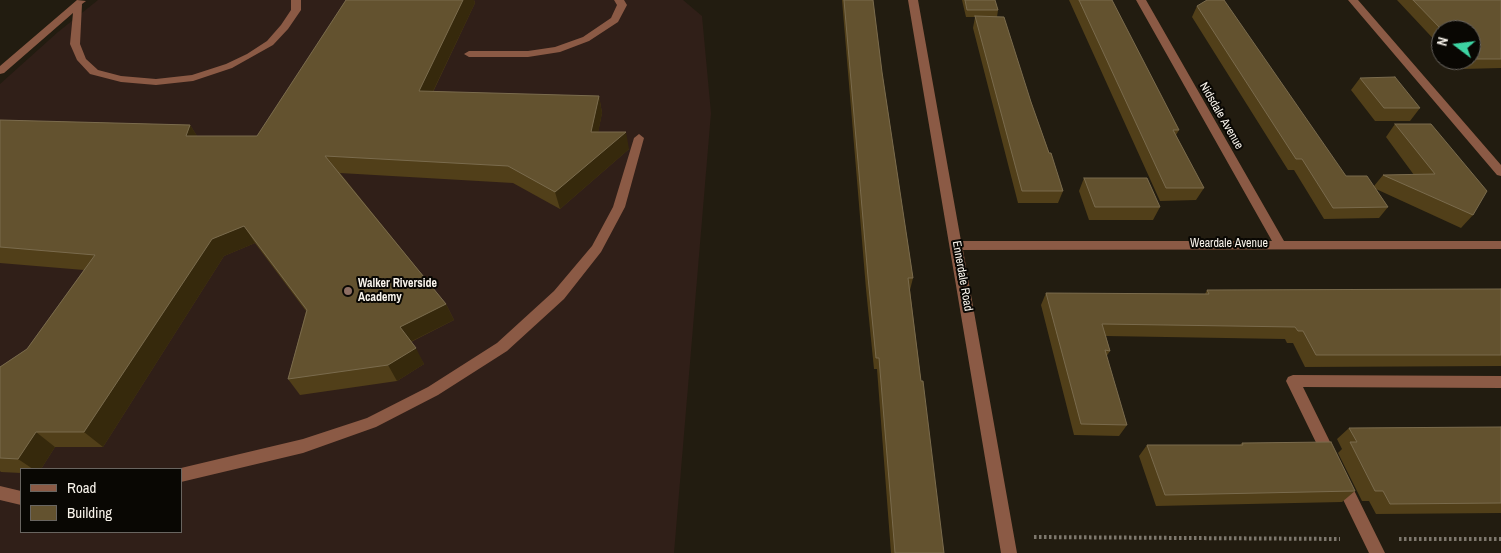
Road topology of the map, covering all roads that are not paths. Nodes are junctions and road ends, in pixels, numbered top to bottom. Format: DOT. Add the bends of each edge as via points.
graph roads {
  1 [pos="296,0"];
  2 [pos="619,0"];
  3 [pos="913,0"];
  4 [pos="1141,0"];
  5 [pos="1353,0"];
  6 [pos="80,1"];
  7 [pos="469,54"];
  8 [pos="0,71"];
  9 [pos="639,138"];
  10 [pos="1501,172"];
  11 [pos="1280,244"];
  12 [pos="1501,245"];
  13 [pos="957,246"];
  14 [pos="1501,382"];
  15 [pos="182,475"];
  16 [pos="0,493"];
  17 [pos="20,498"];
  18 [pos="1009,553"];
  19 [pos="1377,553"];
  1 -- 6 [label="street" via="296,10 285,28 250,56 193,78 156,82 121,79 94,72 82,60 75,44"];
  2 -- 7 [label="street" via="622,5 615,20 586,38 557,50 528,54"];
  3 -- 13 [label="street, Ennerdale Road"];
  4 -- 11 [label="street, Nidsdale Avenue"];
  5 -- 10 [label="street"];
  6 -- 8 [label="street"];
  9 -- 15 [label="street" via="619,207 597,249 559,296 502,347 433,391 371,423 303,446"];
  11 -- 12 [label="street, Weardale Avenue"];
  11 -- 13 [label="street, Weardale Avenue"];
  13 -- 18 [label="street, Ennerdale Road"];
  14 -- 19 [label="street" via="1293,381"];
  16 -- 17 [label="street"];
}
